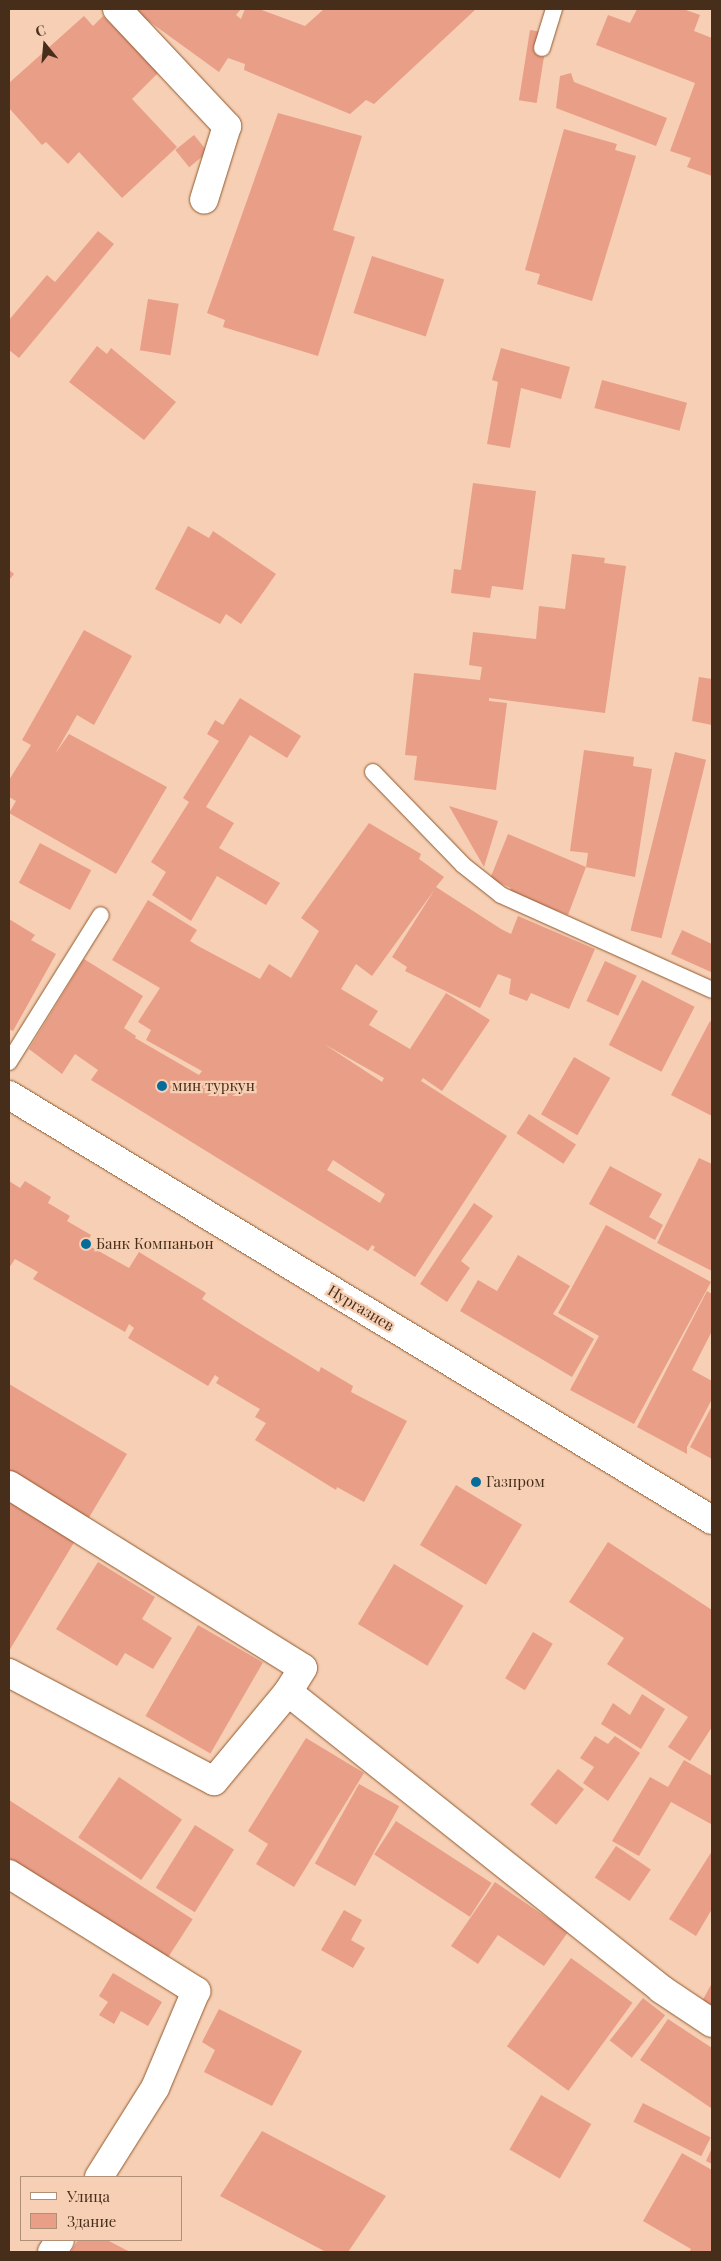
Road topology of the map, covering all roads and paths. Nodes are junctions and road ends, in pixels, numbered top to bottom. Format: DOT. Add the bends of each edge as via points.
graph roads {
  1 [pos="117,9"];
  2 [pos="554,9"];
  3 [pos="542,48"];
  4 [pos="204,200"];
  5 [pos="373,772"];
  6 [pos="101,915"];
  7 [pos="712,990"];
  8 [pos="9,1062"];
  9 [pos="9,1095"];
  10 [pos="9,1485"];
  11 [pos="712,1520"];
  12 [pos="9,1673"];
  13 [pos="288,1692"];
  14 [pos="9,1874"];
  15 [pos="712,2022"];
  16 [pos="100,2176"];
  17 [pos="59,2241"];
  18 [pos="52,2252"];
  1 -- 4 [label="street" via="228,126"];
  2 -- 3 [label="lane"];
  5 -- 7 [label="lane" via="463,865 501,895"];
  6 -- 8 [label="lane"];
  9 -- 11 [label="street, Нургазиев"];
  10 -- 13 [label="street" via="302,1668"];
  12 -- 13 [label="street" via="214,1781"];
  13 -- 15 [label="street" via="662,1989"];
  14 -- 16 [label="street" via="196,1991 156,2088"];
  17 -- 18 [label="street"];
}
